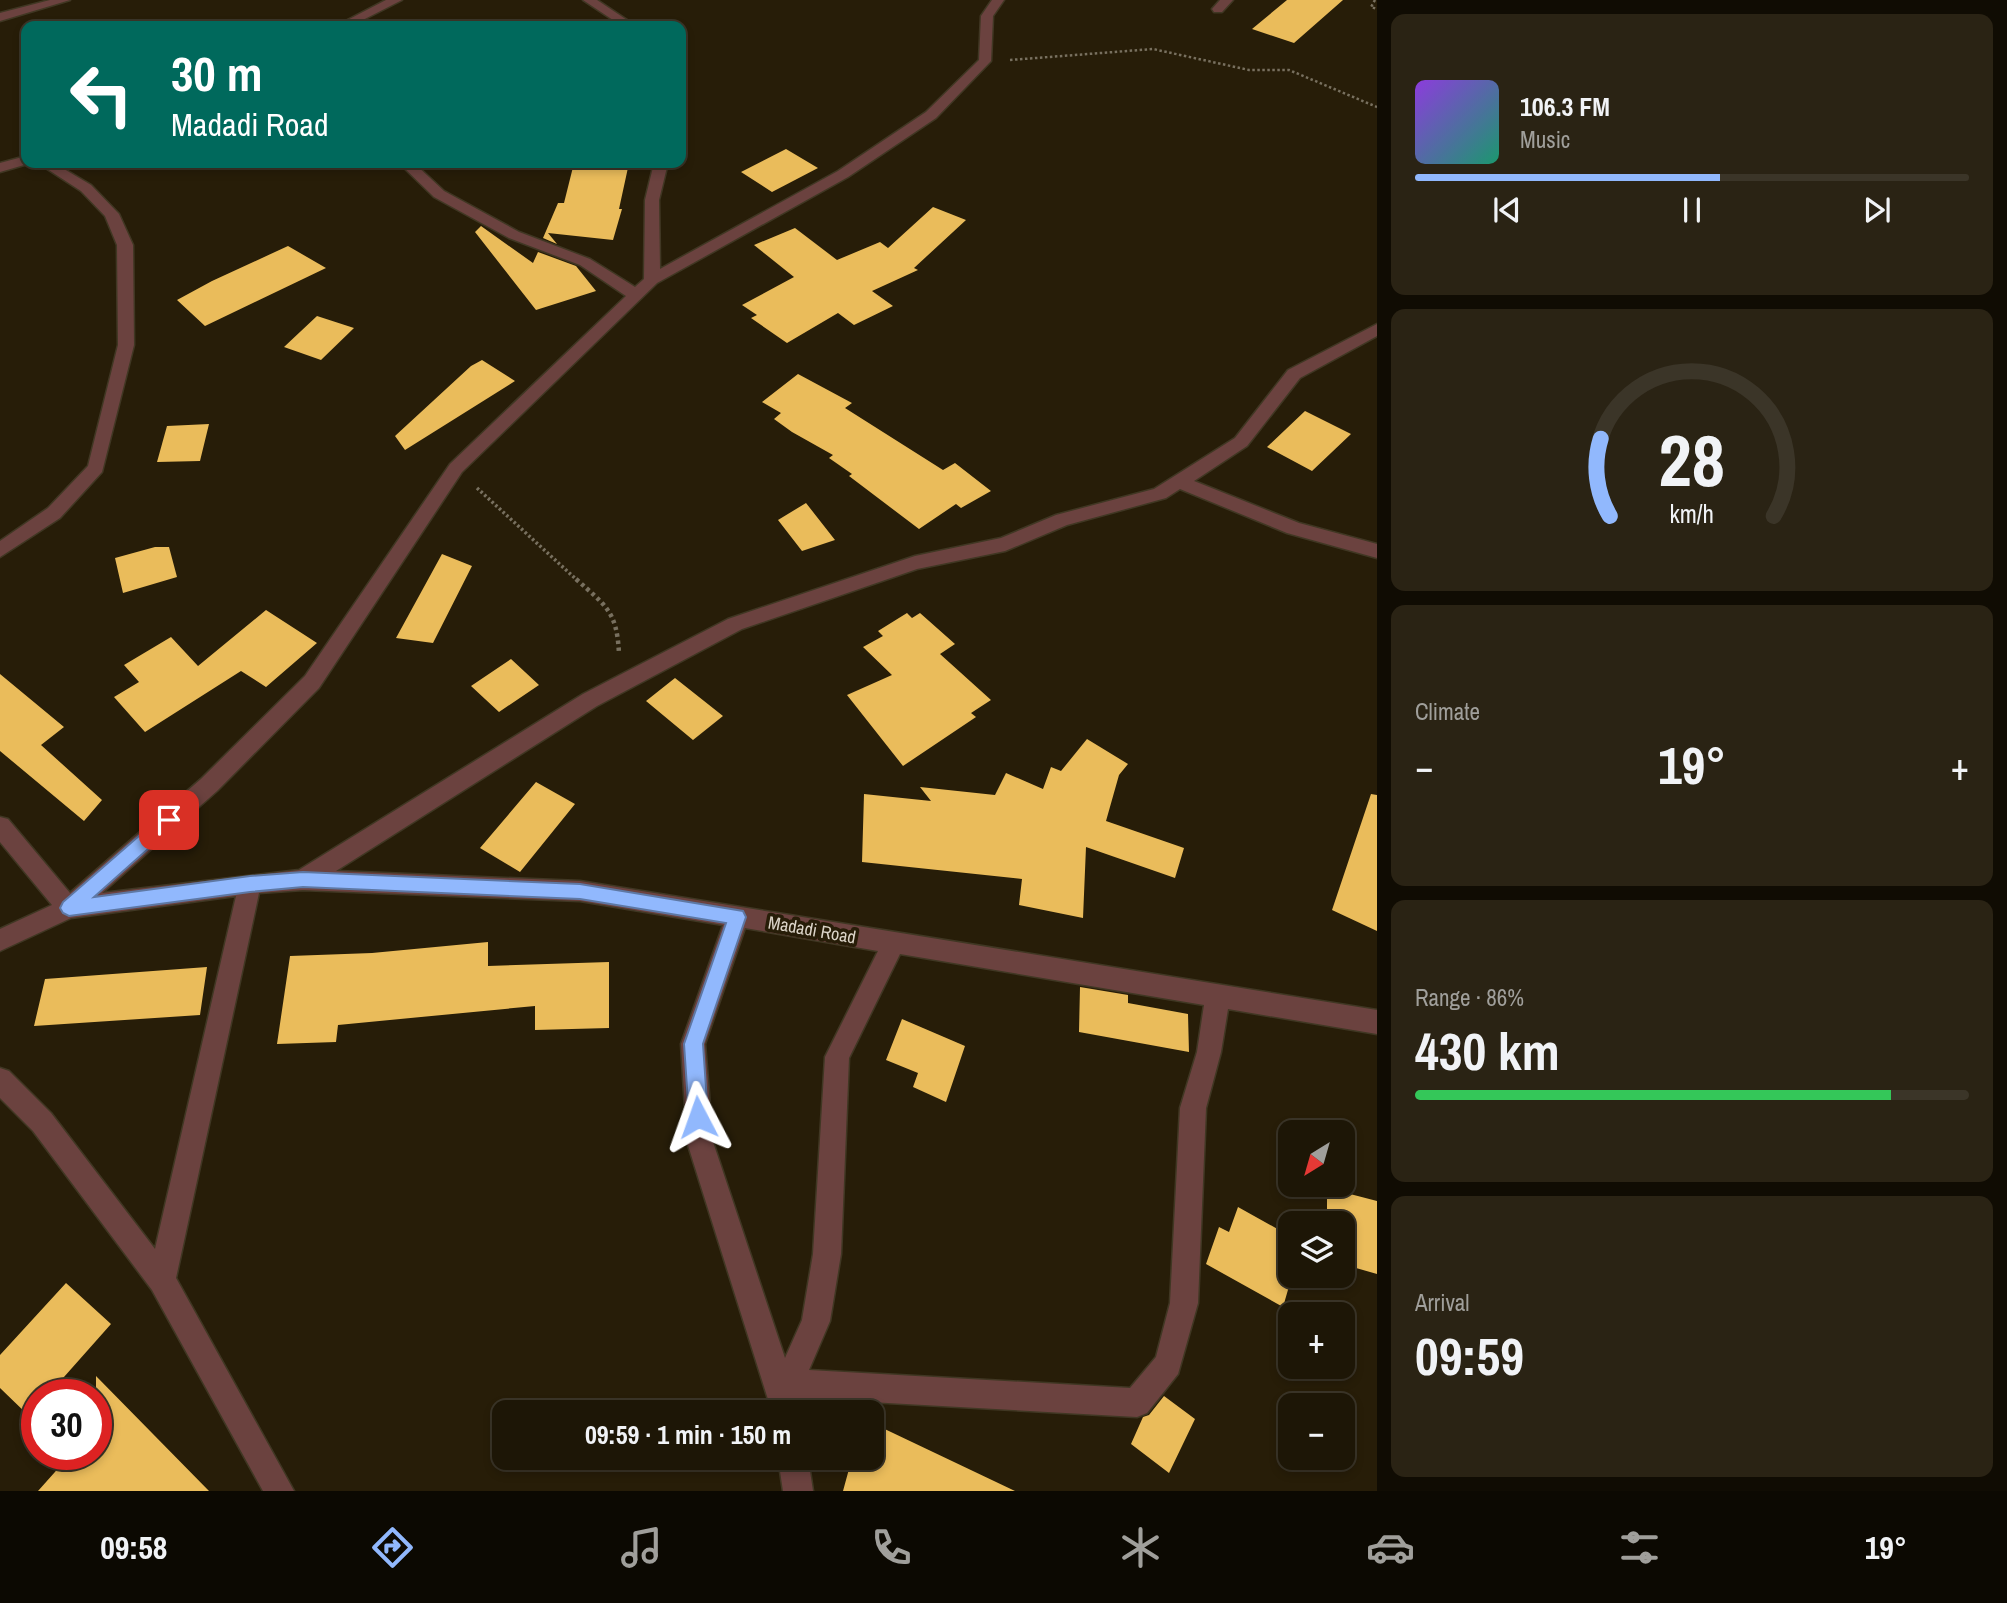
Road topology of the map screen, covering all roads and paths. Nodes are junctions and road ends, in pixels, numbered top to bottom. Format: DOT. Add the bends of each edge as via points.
graph roads {
  1 [pos="64,0"];
  2 [pos="396,0"];
  3 [pos="589,0"];
  4 [pos="998,0"];
  5 [pos="1375,0"];
  6 [pos="1377,9"];
  7 [pos="0,16"];
  8 [pos="352,21"];
  9 [pos="622,21"];
  10 [pos="985,61"];
  11 [pos="1377,107"];
  12 [pos="21,162"];
  13 [pos="0,168"];
  14 [pos="53,168"];
  15 [pos="411,168"];
  16 [pos="660,168"];
  17 [pos="652,280"];
  18 [pos="636,295"];
  19 [pos="1372,337"];
  20 [pos="456,468"];
  21 [pos="1179,482"];
  22 [pos="0,550"];
  23 [pos="1377,551"];
  24 [pos="620,685"];
  25 [pos="0,826"];
  26 [pos="303,880"];
  27 [pos="250,884"];
  28 [pos="69,908"];
  29 [pos="737,917"];
  30 [pos="0,940"];
  31 [pos="894,944"];
  32 [pos="1218,995"];
  33 [pos="1377,1022"];
  34 [pos="0,1080"];
  35 [pos="162,1280"];
  36 [pos="786,1397"];
  37 [pos="795,1470"];
  38 [pos="279,1491"];
  39 [pos="798,1491"];
  1 -- 7 [label="street"];
  2 -- 8 [label="street"];
  3 -- 9 [label="street"];
  4 -- 10 [label="street" via="987,16"];
  5 -- 6 [label="path" via="1371,7"];
  10 -- 11 [label="path" via="1153,49 1249,70 1289,70"];
  10 -- 17 [label="street" via="931,114 843,173"];
  12 -- 13 [label="street"];
  14 -- 22 [label="street" via="86,188 112,214 125,245 127,345 96,468 54,513"];
  15 -- 18 [label="street" via="439,194 514,235 585,262"];
  16 -- 17 [label="street" via="652,200"];
  17 -- 18 [label="street"];
  18 -- 20 [label="street"];
  19 -- 21 [label="street" via="1294,374 1241,442"];
  20 -- 24 [label="path" via="608,608 618,628"];
  20 -- 28 [label="street" via="312,682 209,785"];
  21 -- 23 [label="street" via="1294,528"];
  21 -- 24 [label="street" via="1160,494 1062,520 1005,544 915,563 735,624"];
  24 -- 26 [label="street"];
  25 -- 28 [label="street"];
  26 -- 27 [label="street, Madadi Road"];
  26 -- 29 [label="street, Madadi Road" via="580,891"];
  27 -- 28 [label="street, Madadi Road"];
  27 -- 35 [label="street"];
  28 -- 30 [label="street, Madadi Road"];
  29 -- 31 [label="street, Madadi Road"];
  29 -- 36 [label="street" via="693,1044 700,1142"];
  31 -- 32 [label="street, Madadi Road"];
  31 -- 36 [label="street" via="837,1057 827,1254 816,1321"];
  32 -- 33 [label="street, Madadi Road"];
  32 -- 36 [label="street" via="1209,1052 1193,1108 1184,1303 1168,1364 1137,1403"];
  34 -- 35 [label="street" via="42,1122"];
  35 -- 38 [label="street"];
  37 -- 39 [label="street"];
}
